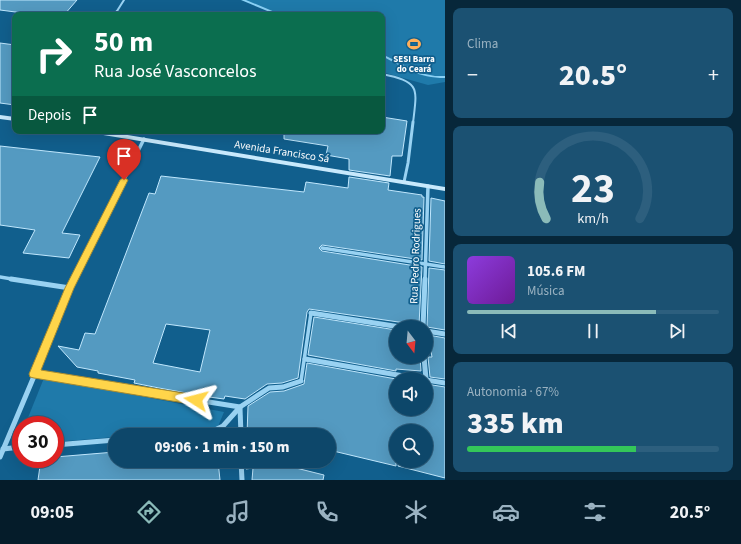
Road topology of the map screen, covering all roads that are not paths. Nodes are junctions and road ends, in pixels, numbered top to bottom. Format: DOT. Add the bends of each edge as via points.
graph roads {
  1 [pos="124,0"];
  2 [pos="117,11"];
  3 [pos="385,75"];
  4 [pos="0,117"];
  5 [pos="12,119"];
  6 [pos="111,134"];
  7 [pos="144,139"];
  8 [pos="404,182"];
  9 [pos="428,186"];
  10 [pos="445,189"];
  11 [pos="322,248"];
  12 [pos="424,263"];
  13 [pos="445,267"];
  14 [pos="0,277"];
  15 [pos="70,288"];
  16 [pos="311,313"];
  17 [pos="423,320"];
  18 [pos="389,325"];
  19 [pos="433,332"];
  20 [pos="445,334"];
  21 [pos="305,359"];
  22 [pos="389,373"];
  23 [pos="34,374"];
  24 [pos="433,380"];
  25 [pos="301,381"];
  26 [pos="445,383"];
  27 [pos="240,407"];
  28 [pos="220,428"];
  29 [pos="241,428"];
  30 [pos="108,441"];
  31 [pos="64,444"];
  32 [pos="12,448"];
  33 [pos="3,449"];
  34 [pos="0,457"];
  35 [pos="241,468"];
  36 [pos="242,480"];
  1 -- 2 [label="lane"];
  3 -- 8 [label="lane" via="410,81 416,92"];
  4 -- 5 [label="main road"];
  6 -- 7 [label="main road, Avenida Francisco Sá"];
  7 -- 8 [label="main road, Avenida Francisco Sá"];
  7 -- 15 [label="street"];
  8 -- 9 [label="main road, Avenida Francisco Sá"];
  9 -- 10 [label="main road, Avenida Francisco Sá"];
  9 -- 12 [label="street, Rua Pedro Rodrigues"];
  11 -- 12 [label="street"];
  12 -- 13 [label="street"];
  12 -- 17 [label="street, Rua Pedro Rodrigues"];
  14 -- 15 [label="street"];
  15 -- 23 [label="street"];
  16 -- 18 [label="street"];
  16 -- 21 [label="lane"];
  19 -- 20 [label="street"];
  21 -- 22 [label="street"];
  21 -- 25 [label="lane"];
  23 -- 27 [label="street"];
  23 -- 33 [label="street"];
  24 -- 26 [label="street"];
  25 -- 27 [label="street" via="283,387 269,388"];
  27 -- 28 [label="street"];
  27 -- 29 [label="street"];
  30 -- 31 [label="street"];
  32 -- 33 [label="street"];
  33 -- 34 [label="street"];
  35 -- 36 [label="street"];
}
